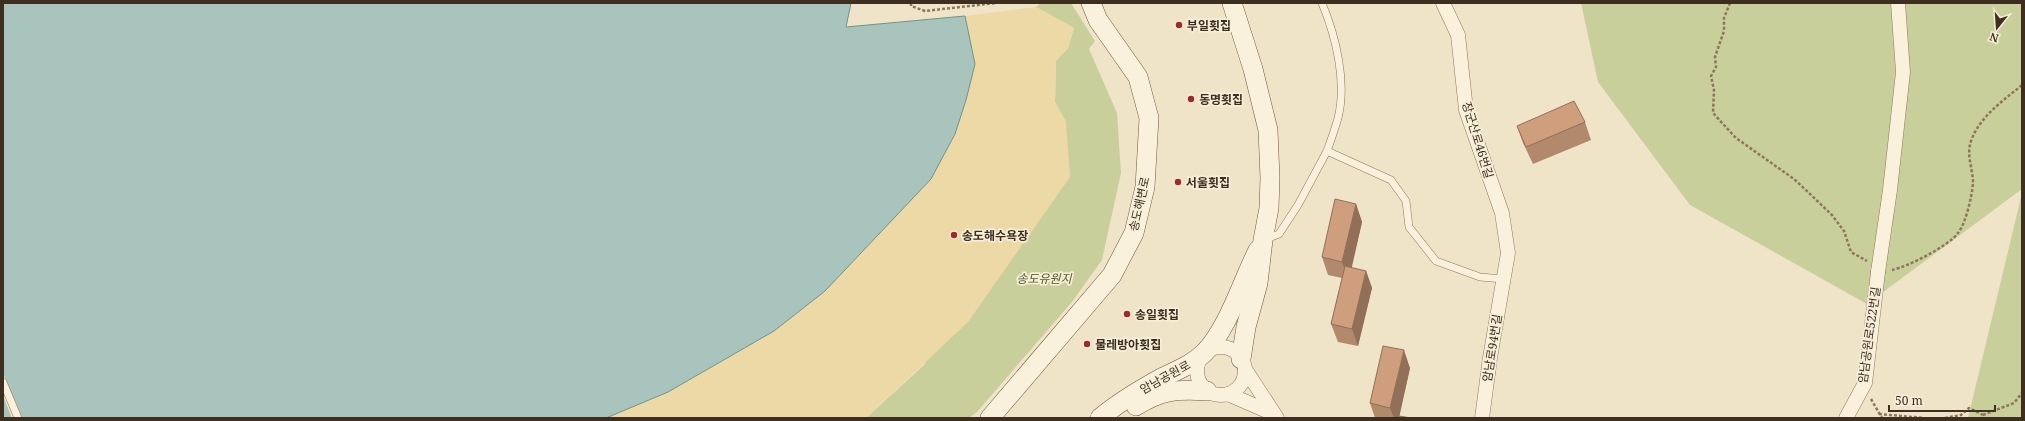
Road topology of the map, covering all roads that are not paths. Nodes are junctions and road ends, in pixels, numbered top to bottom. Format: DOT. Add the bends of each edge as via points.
graph roads {
  1 [pos="1091,3"];
  2 [pos="1232,3"];
  3 [pos="1322,3"];
  4 [pos="1443,3"];
  5 [pos="1898,3"];
  6 [pos="1327,151"];
  7 [pos="1263,240"];
  8 [pos="1503,279"];
  9 [pos="1204,353"];
  10 [pos="1243,364"];
  11 [pos="3,382"];
  12 [pos="1207,391"];
  13 [pos="1228,394"];
  14 [pos="1276,416"];
  15 [pos="18,418"];
  16 [pos="990,418"];
  17 [pos="1100,418"];
  18 [pos="1118,418"];
  19 [pos="1482,418"];
  20 [pos="1846,418"];
  1 -- 16 [label="street, 송도해변로" via="1098,20 1138,77 1149,118 1145,188 1134,233 1112,275"];
  2 -- 7 [label="street, 암남공원로" via="1253,69 1268,130 1269,208"];
  3 -- 6 [label="lane" via="1333,28 1341,85 1338,117"];
  4 -- 8 [label="street, 장군산로46번길" via="1458,35 1466,110 1502,213 1508,253"];
  5 -- 20 [label="street, 암남공원로522번길" via="1903,72 1890,190 1864,383"];
  6 -- 7 [label="lane" via="1279,234"];
  6 -- 8 [label="lane" via="1391,180 1406,201 1409,227 1436,261 1480,277"];
  7 -- 9 [label="street, 암남공원로" via="1225,323"];
  7 -- 10 [label="street, 암남공원로" via="1258,283 1246,327"];
  8 -- 19 [label="street, 암남로94번길"];
  9 -- 10 [label="street" via="1224,347 1234,351"];
  9 -- 12 [label="street" via="1198,362 1196,373"];
  9 -- 17 [label="street, 암남공원로" via="1187,366 1114,406"];
  10 -- 13 [label="street" via="1243,380 1237,389"];
  10 -- 14 [label="street"];
  11 -- 15 [label="lane"];
  12 -- 13 [label="street" via="1217,395"];
  12 -- 18 [label="street, 암남공원로" via="1180,389 1165,392 1146,400"];
  13 -- 14 [label="street"];
}
